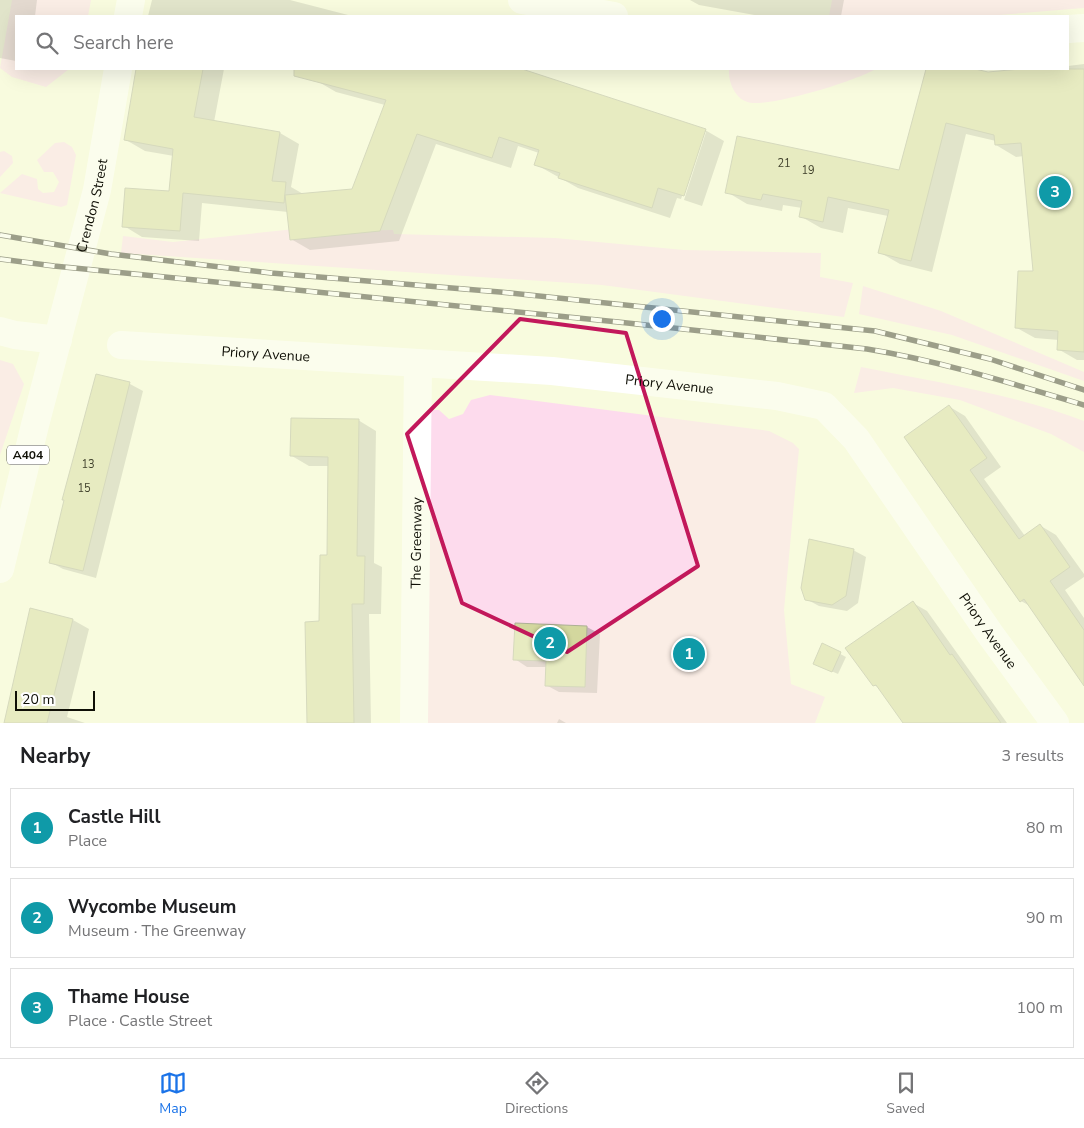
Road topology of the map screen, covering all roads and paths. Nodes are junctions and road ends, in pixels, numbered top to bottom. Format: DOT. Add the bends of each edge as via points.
graph roads {
  1 [pos="131,0"];
  2 [pos="538,1"];
  3 [pos="128,15"];
  4 [pos="609,15"];
  5 [pos="1084,28"];
  6 [pos="1069,29"];
  7 [pos="118,70"];
  8 [pos="0,330"];
  9 [pos="60,331"];
  10 [pos="121,345"];
  11 [pos="418,363"];
  12 [pos="0,570"];
  13 [pos="414,723"];
  14 [pos="1055,723"];
  1 -- 3 [label="street"];
  2 -- 4 [label="street"];
  5 -- 6 [label="street"];
  7 -- 9 [label="street, Crendon Street / A404" via="90,219"];
  8 -- 9 [label="street" via="15,335"];
  9 -- 12 [label="street, A404"];
  10 -- 11 [label="street, Priory Avenue"];
  11 -- 13 [label="street, The Greenway"];
  11 -- 14 [label="street, Priory Avenue" via="552,371 778,396 824,406 856,439"];
}
